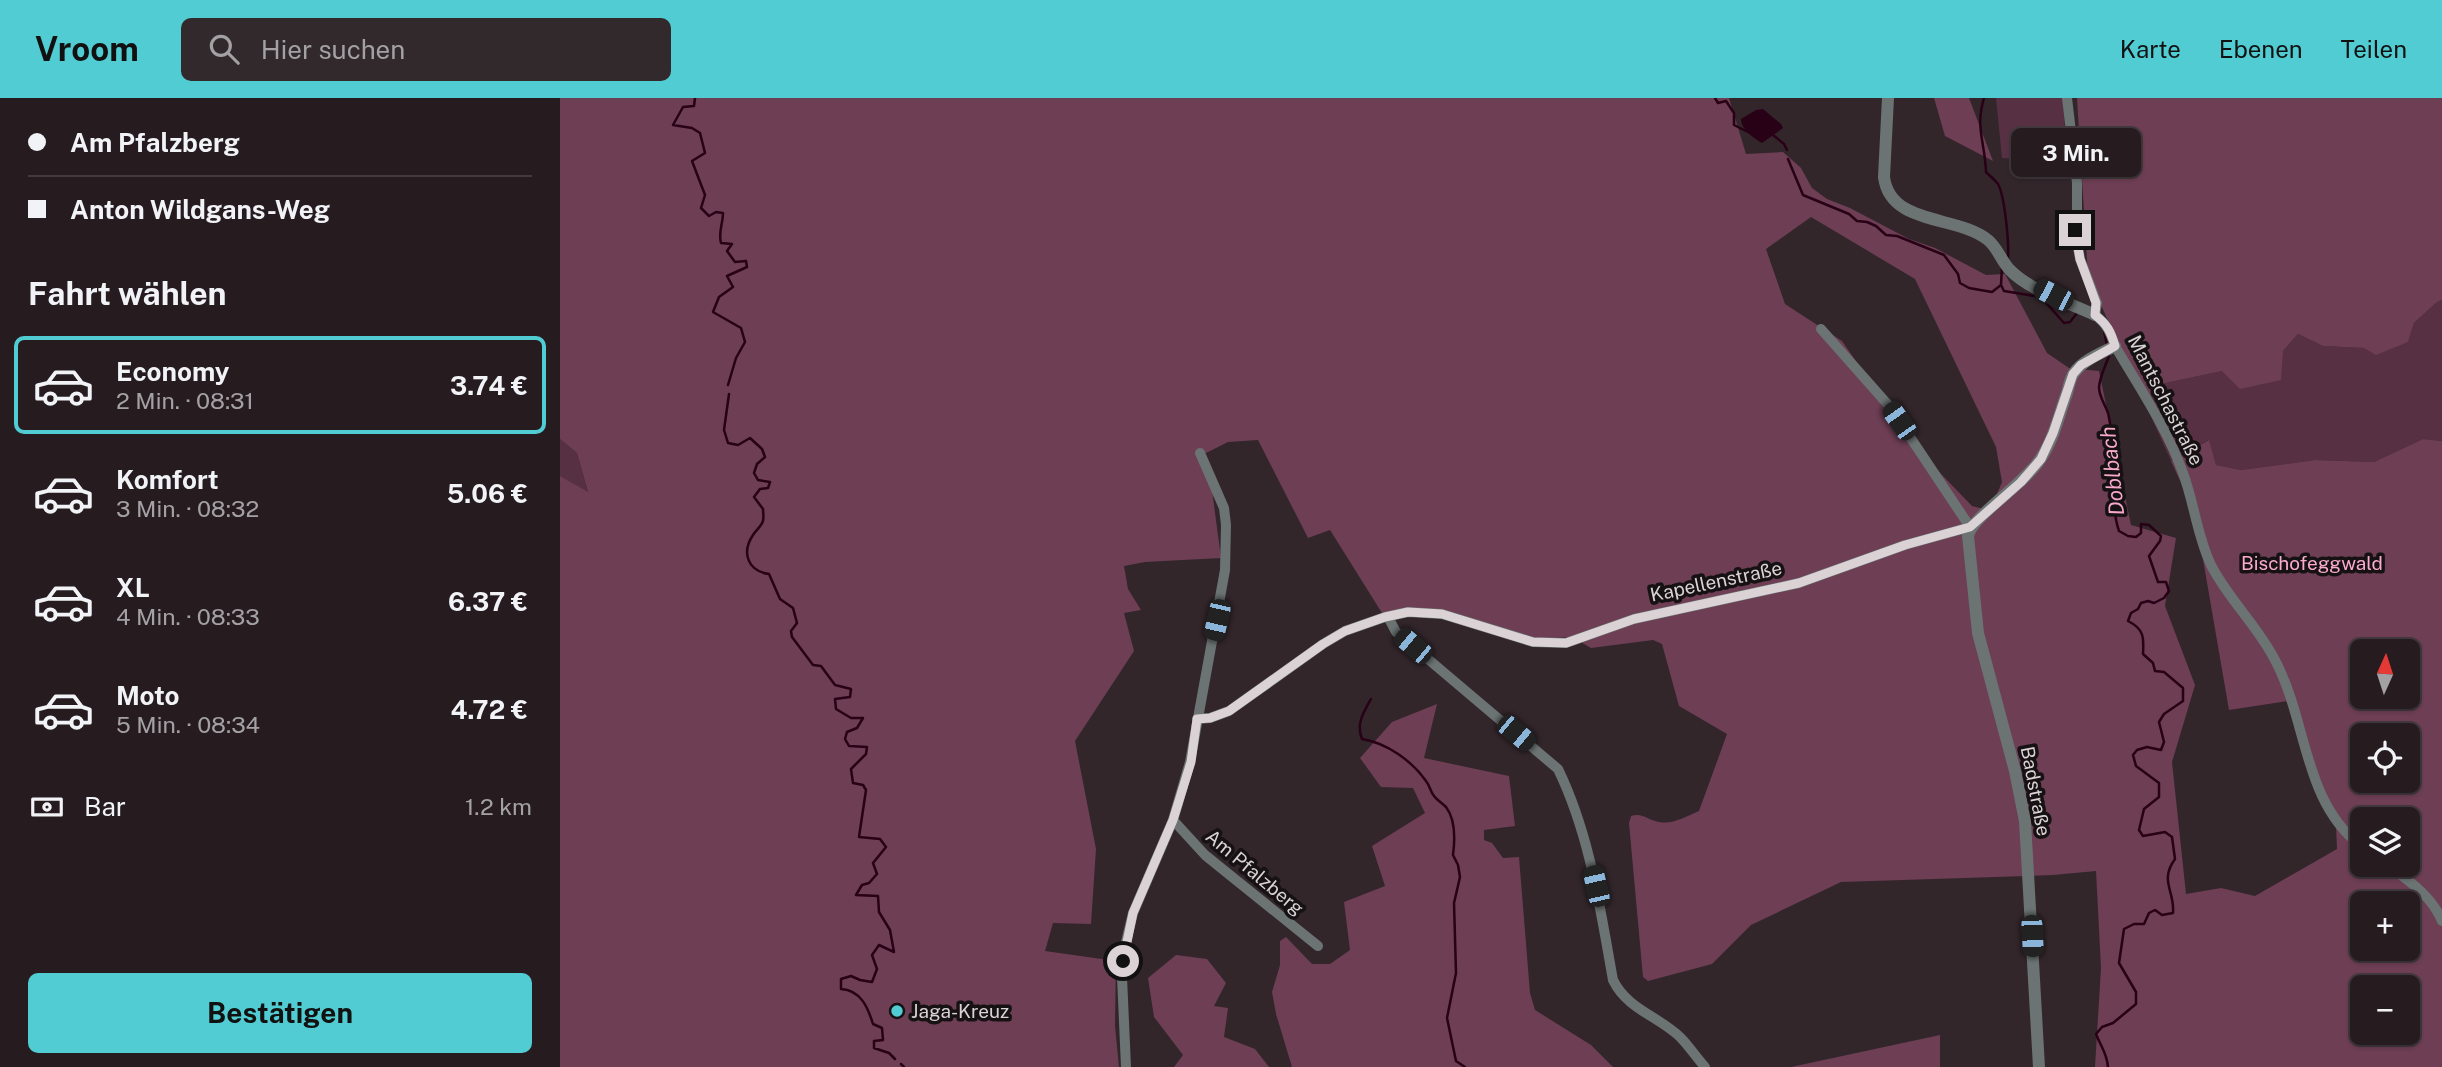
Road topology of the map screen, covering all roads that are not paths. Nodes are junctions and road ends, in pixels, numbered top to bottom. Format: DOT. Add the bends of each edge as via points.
graph roads {
  1 [pos="1888,98"];
  2 [pos="2067,98"];
  3 [pos="2095,315"];
  4 [pos="1821,329"];
  5 [pos="2115,346"];
  6 [pos="1200,453"];
  7 [pos="1970,527"];
  8 [pos="1388,617"];
  9 [pos="1197,719"];
  10 [pos="1173,820"];
  11 [pos="2350,836"];
  12 [pos="2401,877"];
  13 [pos="2442,921"];
  14 [pos="1318,946"];
  15 [pos="1126,1067"];
  16 [pos="1705,1067"];
  17 [pos="2039,1067"];
  1 -- 3 [label="street" via="1884,177 1889,194 1919,215 1974,231 1988,240 2004,264 2024,281"];
  2 -- 3 [label="street" via="2077,183 2075,230 2096,303"];
  3 -- 5 [label="street, Mantschastraße" via="2105,322"];
  4 -- 7 [label="street" via="1890,407"];
  5 -- 7 [label="street, Kapellenstraße" via="2073,374 2041,459"];
  5 -- 11 [label="street, Mantschastraße" via="2172,446 2211,565 2276,661 2293,699 2318,789"];
  6 -- 9 [label="street" via="1222,499 1227,537 1221,604"];
  7 -- 8 [label="street, Kapellenstraße" via="1799,583 1634,619 1566,643 1533,642 1442,614 1408,612"];
  7 -- 17 [label="street, Badstraße" via="1978,633 2026,830"];
  8 -- 9 [label="street, Kapellenstraße" via="1345,631 1323,644 1229,711"];
  8 -- 16 [label="street" via="1396,632 1558,769 1585,840 1613,980 1634,1006 1679,1036"];
  9 -- 10 [label="street" via="1191,762"];
  10 -- 14 [label="street, Am Pfalzberg" via="1211,859"];
  10 -- 15 [label="street" via="1133,913 1126,942 1122,977"];
  12 -- 13 [label="street" via="2430,901"];
}
